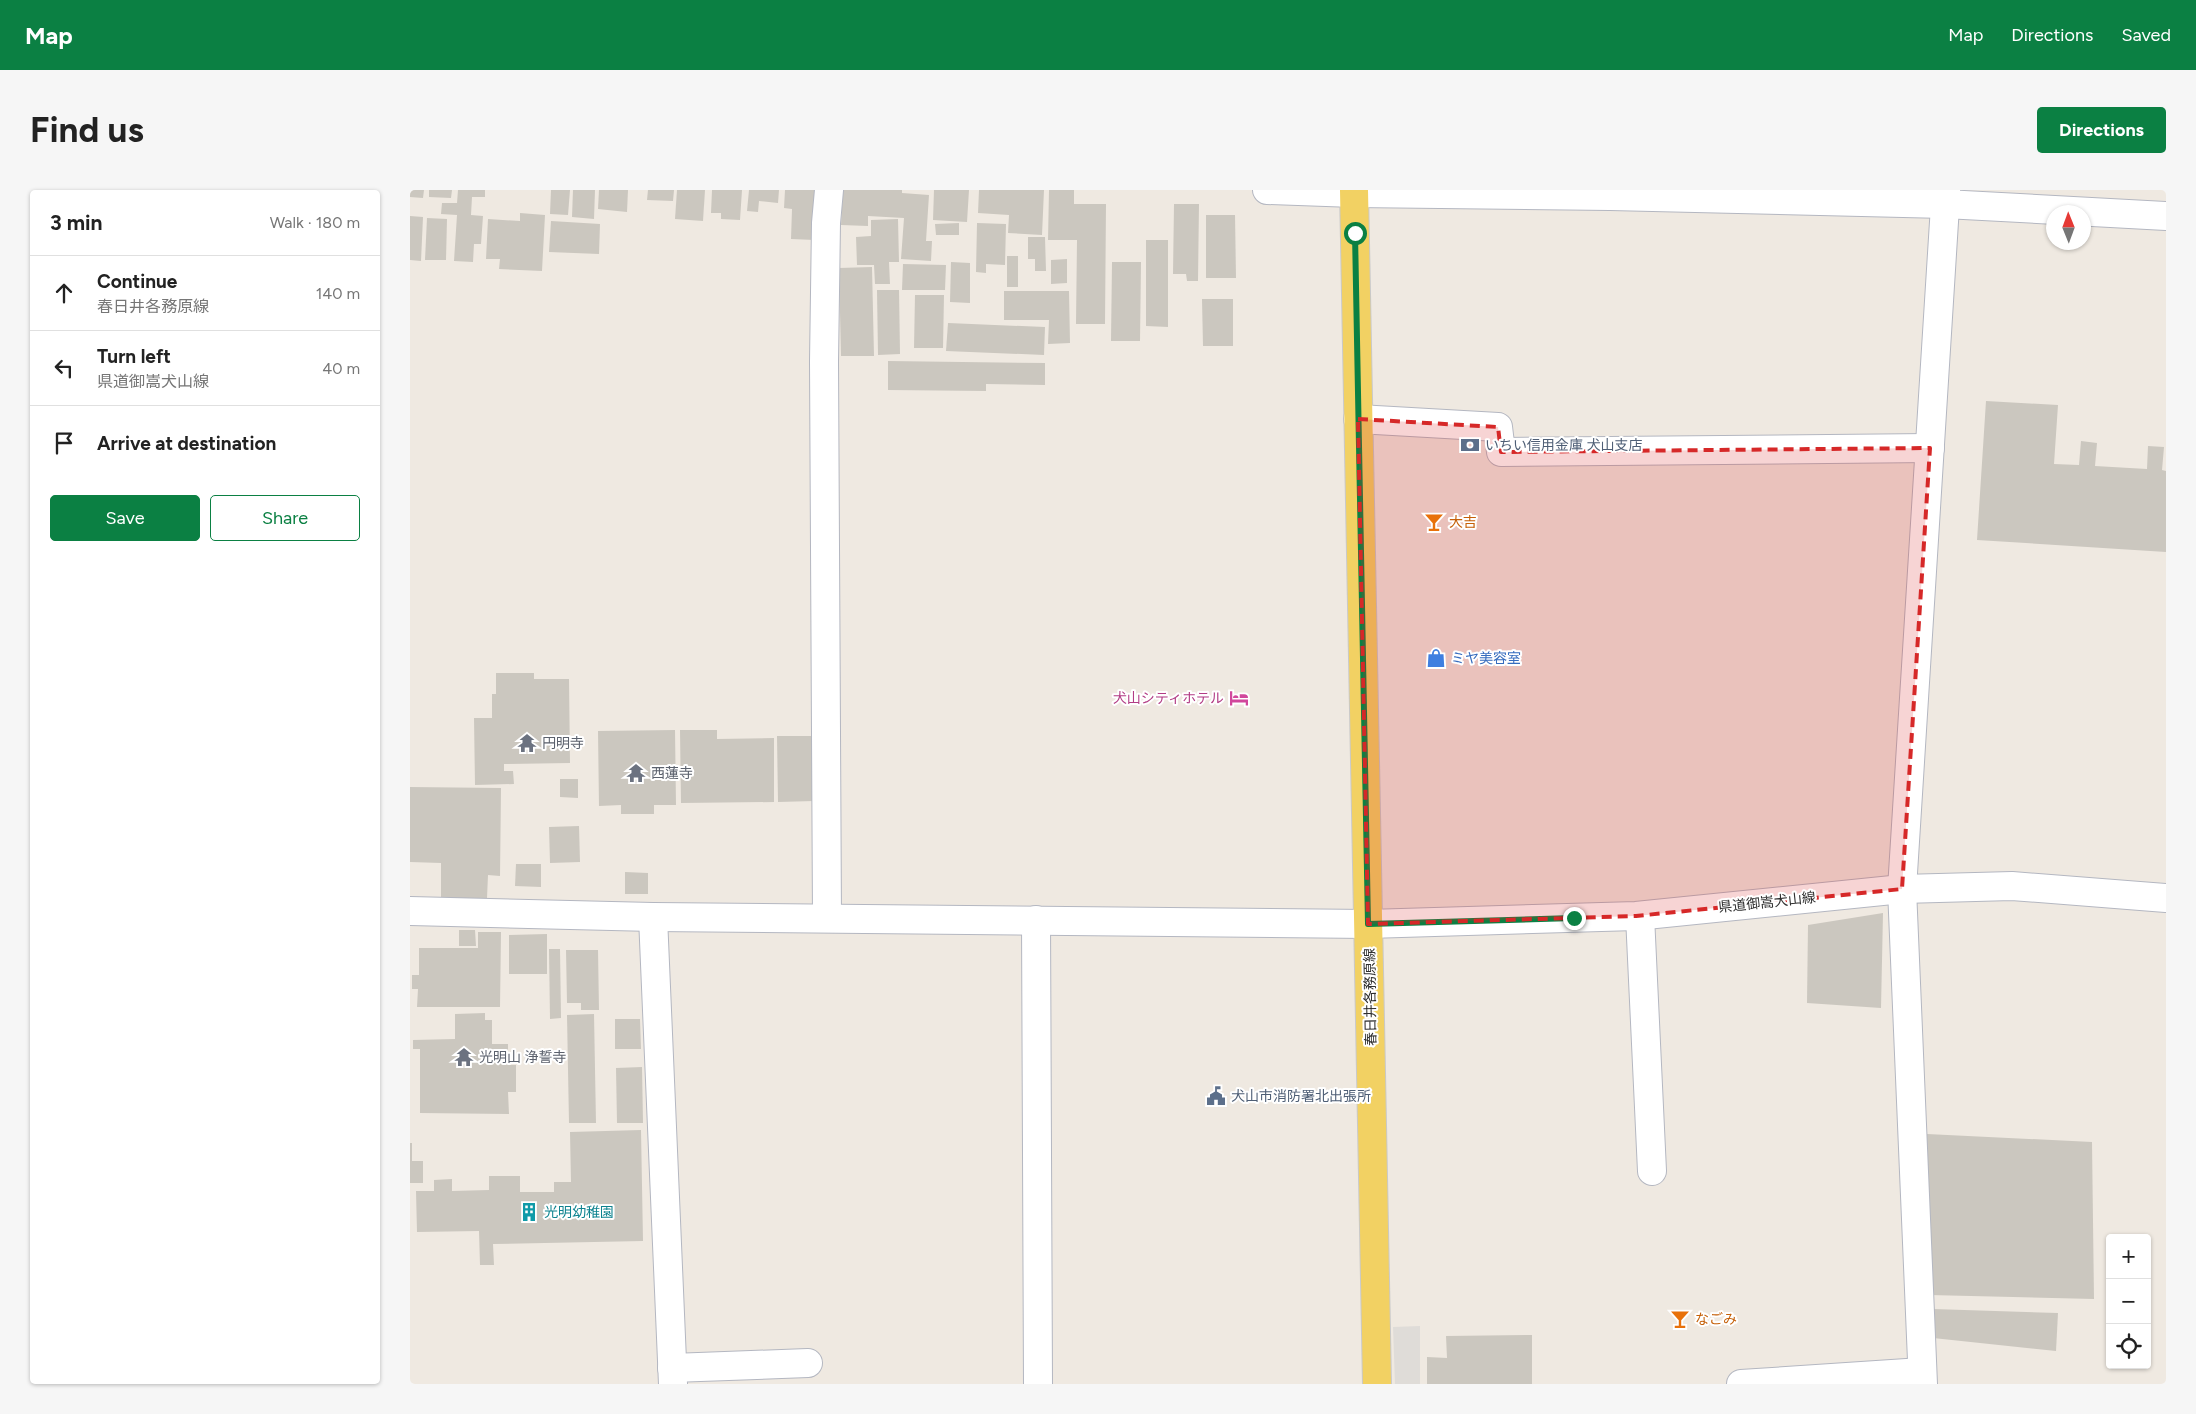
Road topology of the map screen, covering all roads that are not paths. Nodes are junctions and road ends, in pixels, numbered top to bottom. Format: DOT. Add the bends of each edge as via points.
graph roads {
  1 [pos="829,190"];
  2 [pos="1268,190"];
  3 [pos="1354,192"];
  4 [pos="1946,197"];
  5 [pos="2166,216"];
  6 [pos="1358,419"];
  7 [pos="1930,448"];
  8 [pos="1902,888"];
  9 [pos="2166,898"];
  10 [pos="410,911"];
  11 [pos="1640,916"];
  12 [pos="653,917"];
  13 [pos="827,918"];
  14 [pos="1036,920"];
  15 [pos="1368,924"];
  16 [pos="1652,1172"];
  17 [pos="808,1363"];
  18 [pos="672,1376"];
  19 [pos="1922,1378"];
  20 [pos="1038,1384"];
  21 [pos="1378,1384"];
  22 [pos="1741,1384"];
  1 -- 13 [label="street" via="824,362"];
  2 -- 3 [label="street"];
  3 -- 4 [label="street"];
  3 -- 6 [label="main road, 春日井各務原線"];
  4 -- 5 [label="street"];
  4 -- 7 [label="street"];
  6 -- 7 [label="street" via="1498,427 1501,452"];
  6 -- 15 [label="main road, 春日井各務原線"];
  7 -- 8 [label="street"];
  8 -- 9 [label="street, 県道御嵩犬山線" via="2012,886"];
  8 -- 11 [label="street, 県道御嵩犬山線"];
  8 -- 19 [label="street"];
  10 -- 12 [label="street, 県道御嵩犬山線"];
  11 -- 15 [label="street, 県道御嵩犬山線"];
  11 -- 16 [label="street"];
  12 -- 13 [label="street, 県道御嵩犬山線"];
  12 -- 18 [label="street"];
  13 -- 14 [label="street, 県道御嵩犬山線"];
  14 -- 15 [label="street, 県道御嵩犬山線"];
  14 -- 20 [label="street"];
  15 -- 21 [label="main road, 春日井各務原線"];
  17 -- 18 [label="street"];
  19 -- 22 [label="street"];
}
